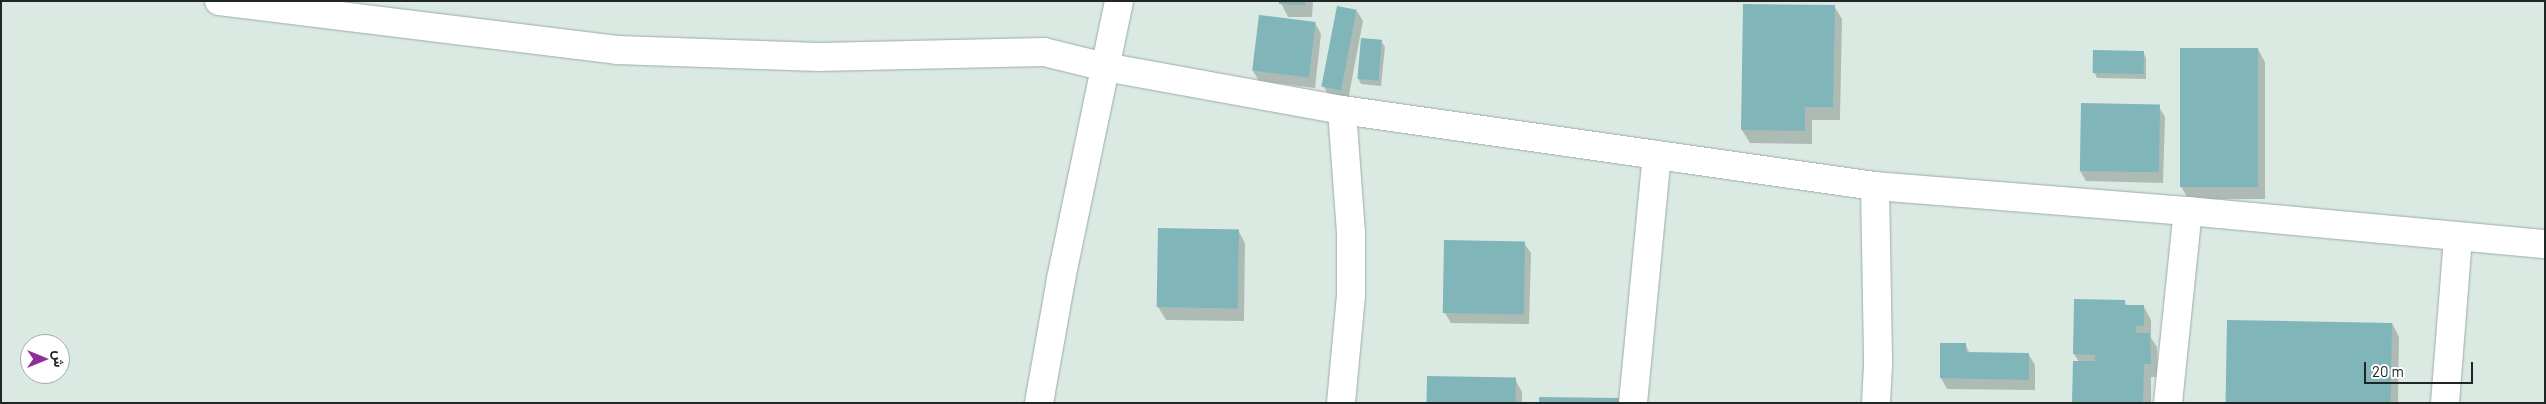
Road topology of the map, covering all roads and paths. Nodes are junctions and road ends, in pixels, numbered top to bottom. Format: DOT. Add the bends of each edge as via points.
graph roads {
  1 [pos="219,1"];
  2 [pos="1119,1"];
  3 [pos="1105,67"];
  4 [pos="1342,110"];
  5 [pos="1657,155"];
  6 [pos="1875,186"];
  7 [pos="2188,211"];
  8 [pos="2458,237"];
  9 [pos="2545,244"];
  10 [pos="1038,403"];
  11 [pos="1341,403"];
  12 [pos="1633,403"];
  13 [pos="1876,403"];
  14 [pos="2168,403"];
  15 [pos="2445,403"];
  1 -- 3 [label="street" via="617,50 819,57 1044,52"];
  2 -- 3 [label="street"];
  3 -- 4 [label="street"];
  3 -- 10 [label="street"];
  4 -- 5 [label="street"];
  4 -- 11 [label="street" via="1351,233 1351,295"];
  5 -- 6 [label="street"];
  5 -- 12 [label="street"];
  6 -- 7 [label="street"];
  6 -- 13 [label="street"];
  7 -- 8 [label="street"];
  7 -- 14 [label="street"];
  8 -- 9 [label="street"];
  8 -- 15 [label="street"];
}
